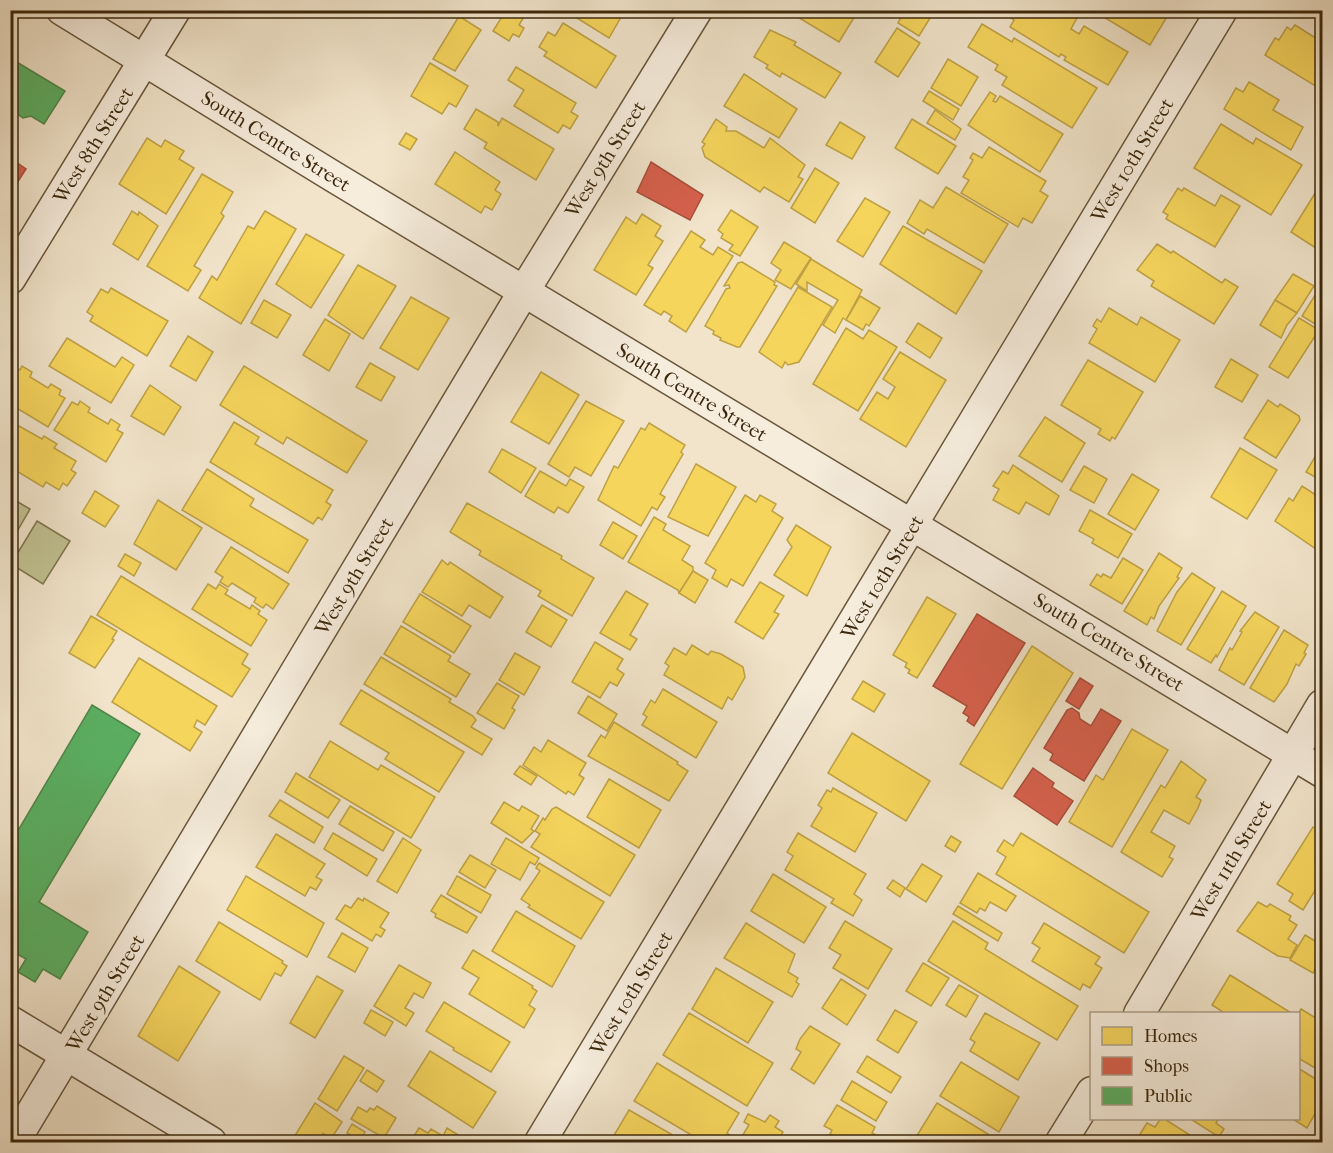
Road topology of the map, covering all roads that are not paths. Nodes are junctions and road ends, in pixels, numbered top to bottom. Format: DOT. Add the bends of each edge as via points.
graph roads {
  1 [pos="63,10"];
  2 [pos="176,10"];
  3 [pos="696,10"];
  4 [pos="1222,10"];
  5 [pos="145,60"];
  6 [pos="10,279"];
  7 [pos="524,291"];
  8 [pos="914,524"];
  9 [pos="1323,705"];
  10 [pos="1293,754"];
  11 [pos="1323,771"];
  12 [pos="1140,1012"];
  13 [pos="10,1021"];
  14 [pos="68,1055"];
  15 [pos="1090,1095"];
  16 [pos="14,1143"];
  17 [pos="212,1143"];
  18 [pos="540,1143"];
  19 [pos="1061,1143"];
  1 -- 5 [label="street, South Centre Street"];
  2 -- 5 [label="street, West 8th Street"];
  3 -- 7 [label="street, West 9th Street"];
  4 -- 8 [label="street, West 10th Street"];
  5 -- 6 [label="street, West 8th Street"];
  5 -- 7 [label="street, South Centre Street"];
  7 -- 8 [label="street, South Centre Street"];
  7 -- 14 [label="street, West 9th Street"];
  8 -- 10 [label="street, South Centre Street"];
  8 -- 18 [label="street, West 10th Street"];
  9 -- 10 [label="street, West 11th Street"];
  10 -- 11 [label="street, South Centre Street"];
  10 -- 12 [label="street, West 11th Street"];
  13 -- 14 [label="street"];
  14 -- 16 [label="street, West 9th Street"];
  14 -- 17 [label="street"];
  15 -- 19 [label="street"];
}
